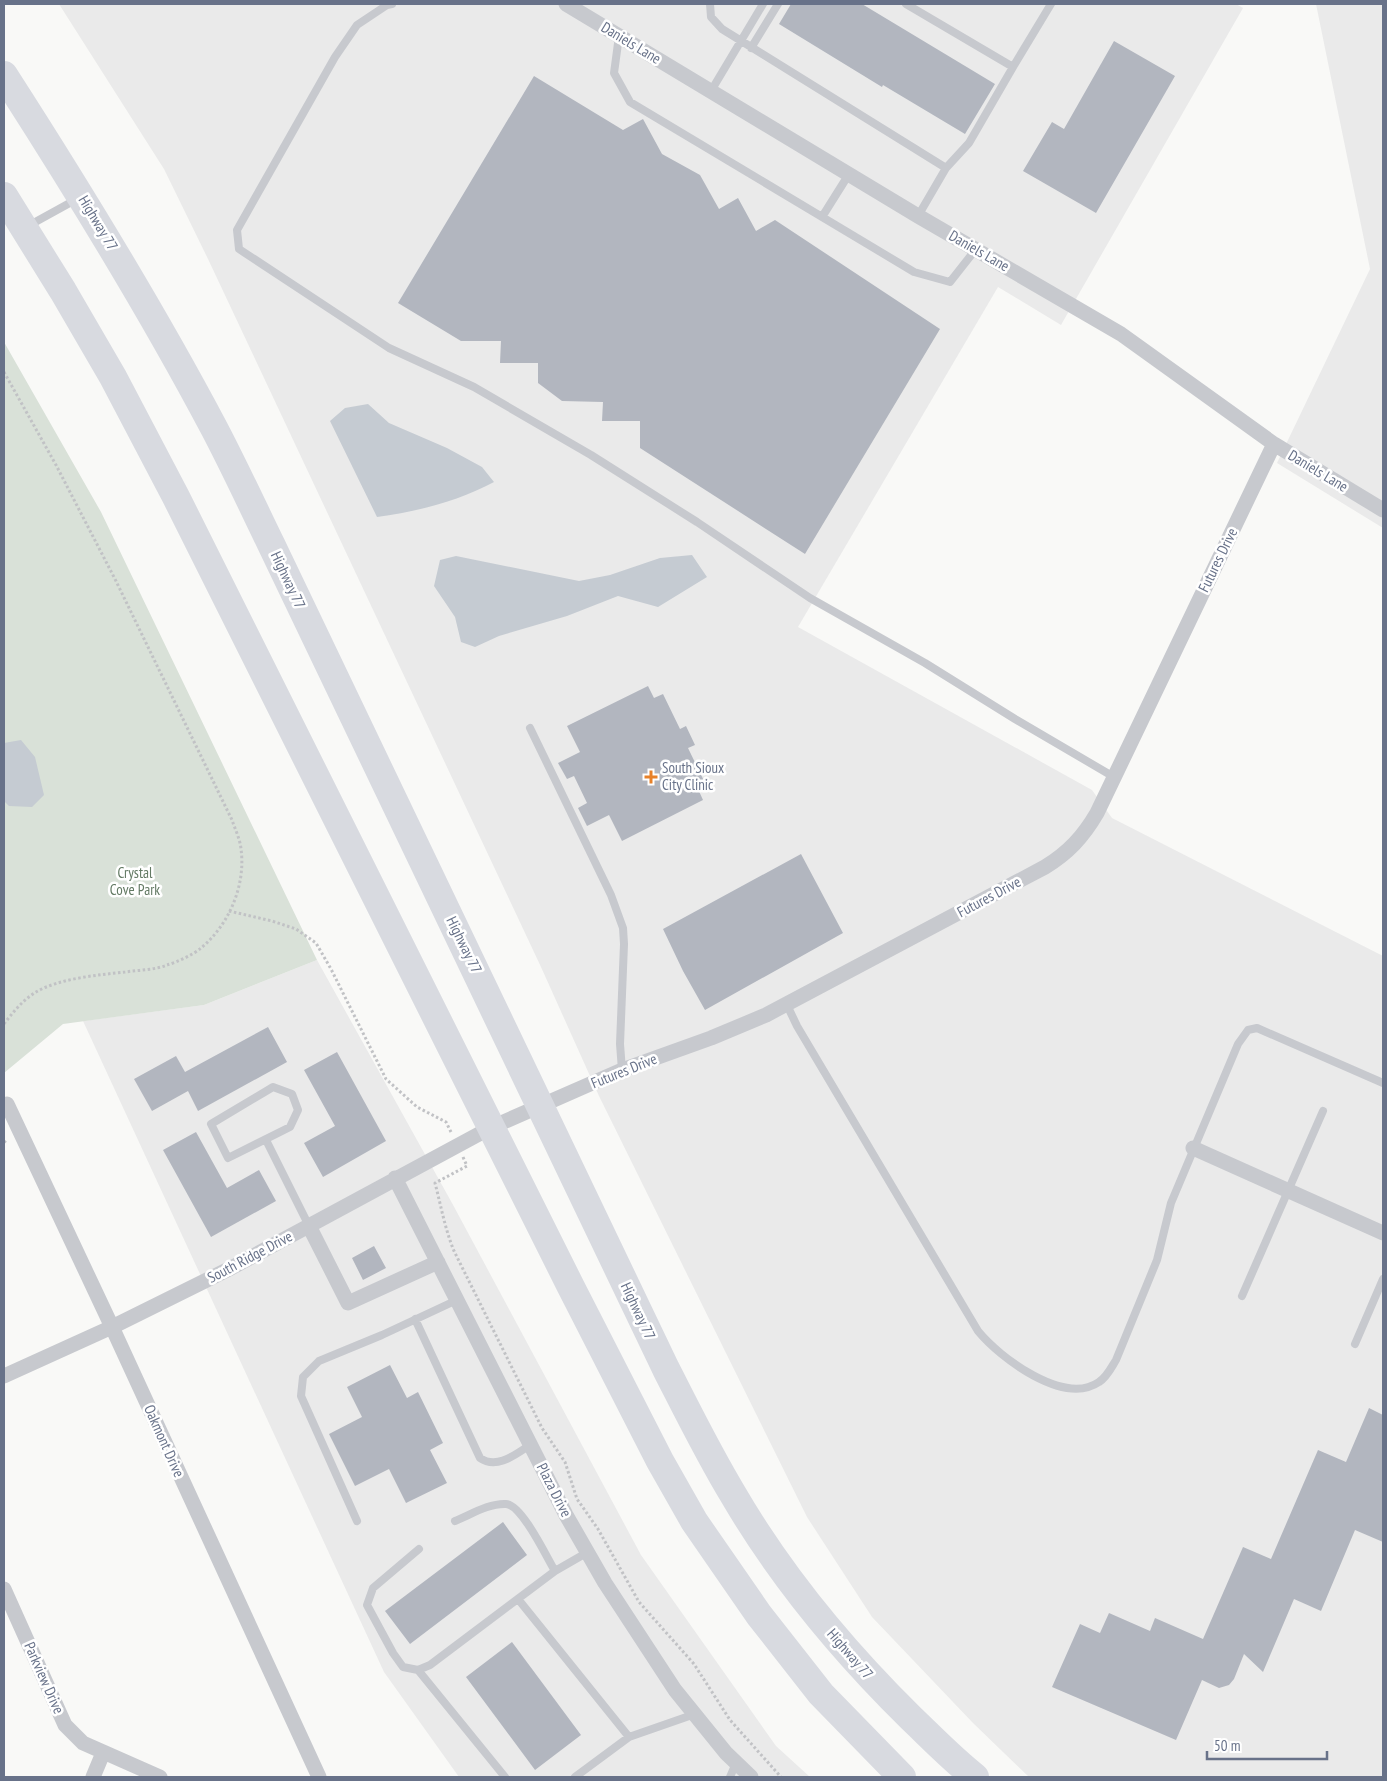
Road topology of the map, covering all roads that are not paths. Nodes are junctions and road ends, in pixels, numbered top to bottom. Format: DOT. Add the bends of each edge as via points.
graph roads {
  1 [pos="392,4"];
  2 [pos="566,4"];
  3 [pos="710,4"];
  4 [pos="763,4"];
  5 [pos="778,4"];
  6 [pos="906,4"];
  7 [pos="1051,4"];
  8 [pos="619,36"];
  9 [pos="741,41"];
  10 [pos="751,48"];
  11 [pos="1013,67"];
  12 [pos="4,75"];
  13 [pos="711,92"];
  14 [pos="946,168"];
  15 [pos="850,174"];
  16 [pos="4,196"];
  17 [pos="81,196"];
  18 [pos="918,216"];
  19 [pos="822,217"];
  20 [pos="24,228"];
  21 [pos="976,249"];
  22 [pos="1274,444"];
  23 [pos="1383,510"];
  24 [pos="530,728"];
  25 [pos="1114,777"];
  26 [pos="787,1005"];
  27 [pos="622,1070"];
  28 [pos="1383,1084"];
  29 [pos="7,1104"];
  30 [pos="540,1107"];
  31 [pos="1322,1110"];
  32 [pos="492,1127"];
  33 [pos="266,1140"];
  34 [pos="1193,1148"];
  35 [pos="395,1178"];
  36 [pos="1288,1191"];
  37 [pos="309,1226"];
  38 [pos="1383,1233"];
  39 [pos="438,1262"];
  40 [pos="1383,1279"];
  41 [pos="1242,1296"];
  42 [pos="457,1300"];
  43 [pos="415,1319"];
  44 [pos="112,1327"];
  45 [pos="1355,1344"];
  46 [pos="4,1376"];
  47 [pos="530,1445"];
  48 [pos="357,1521"];
  49 [pos="454,1521"];
  50 [pos="419,1549"];
  51 [pos="588,1552"];
  52 [pos="555,1571"];
  53 [pos="4,1588"];
  54 [pos="518,1599"];
  55 [pos="418,1670"];
  56 [pos="695,1714"];
  57 [pos="629,1737"];
  58 [pos="103,1753"];
  59 [pos="736,1763"];
  60 [pos="93,1777"];
  61 [pos="160,1777"];
  62 [pos="319,1777"];
  63 [pos="505,1777"];
  64 [pos="575,1777"];
  65 [pos="730,1777"];
  66 [pos="751,1777"];
  67 [pos="902,1777"];
  68 [pos="975,1777"];
  1 -- 25 [label="lane" via="357,25 335,57 237,230 239,249 389,348 474,388 591,455 810,598 926,663 1015,720"];
  2 -- 8 [label="street, Daniels Lane"];
  3 -- 9 [label="lane" via="711,17"];
  4 -- 9 [label="lane"];
  5 -- 10 [label="lane"];
  6 -- 11 [label="lane"];
  7 -- 11 [label="lane"];
  8 -- 13 [label="street, Daniels Lane"];
  8 -- 19 [label="lane" via="614,73 630,102"];
  9 -- 10 [label="lane"];
  9 -- 13 [label="lane"];
  10 -- 14 [label="lane"];
  11 -- 14 [label="lane" via="969,143"];
  12 -- 17 [label="highway, Highway 77"];
  13 -- 15 [label="street, Daniels Lane"];
  14 -- 18 [label="lane"];
  15 -- 18 [label="street, Daniels Lane"];
  15 -- 19 [label="lane"];
  16 -- 20 [label="highway"];
  17 -- 20 [label="lane"];
  17 -- 30 [label="highway, Highway 77" via="120,259 214,428"];
  18 -- 21 [label="street, Daniels Lane"];
  19 -- 21 [label="lane" via="914,272 950,282"];
  20 -- 32 [label="highway" via="113,377 176,497"];
  21 -- 22 [label="street, Daniels Lane" via="1121,334"];
  22 -- 23 [label="street, Daniels Lane"];
  22 -- 25 [label="street, Futures Drive"];
  24 -- 27 [label="lane" via="621,922 624,944"];
  25 -- 26 [label="street, Futures Drive" via="1082,836 1056,860"];
  26 -- 27 [label="street, Futures Drive"];
  26 -- 34 [label="lane" via="978,1331 1004,1356 1050,1383 1071,1389 1100,1382 1108,1374 1157,1260 1171,1203"];
  27 -- 30 [label="street, Futures Drive"];
  28 -- 34 [label="lane" via="1256,1028 1248,1030 1238,1044"];
  29 -- 44 [label="street, Oakmont Drive"];
  30 -- 32 [label="street, Futures Drive"];
  30 -- 68 [label="highway, Highway 77" via="666,1369 734,1497 825,1626 877,1684"];
  31 -- 36 [label="lane"];
  32 -- 35 [label="street, South Ridge Drive"];
  32 -- 67 [label="highway" via="655,1453 694,1521 759,1615 821,1694"];
  33 -- 33 [label="lane" via="228,1158 211,1124 273,1087 292,1094 298,1110 290,1127"];
  33 -- 37 [label="lane"];
  34 -- 36 [label="street"];
  35 -- 37 [label="street, South Ridge Drive"];
  35 -- 39 [label="street, Plaza Drive"];
  36 -- 38 [label="street"];
  36 -- 41 [label="lane"];
  37 -- 39 [label="street" via="348,1303"];
  37 -- 44 [label="street, South Ridge Drive"];
  39 -- 42 [label="street, Plaza Drive"];
  40 -- 45 [label="lane"];
  42 -- 43 [label="lane"];
  42 -- 47 [label="street, Plaza Drive"];
  43 -- 47 [label="lane" via="480,1458 486,1462 508,1460"];
  43 -- 48 [label="lane" via="319,1361 303,1377 301,1396"];
  44 -- 46 [label="street, South Ridge Drive"];
  44 -- 62 [label="street, Oakmont Drive"];
  47 -- 51 [label="street, Plaza Drive"];
  49 -- 52 [label="lane" via="494,1505 508,1504 525,1519"];
  50 -- 55 [label="lane" via="373,1588 366,1605 403,1666"];
  51 -- 52 [label="lane"];
  51 -- 56 [label="street, Plaza Drive" via="669,1681"];
  52 -- 54 [label="lane"];
  53 -- 58 [label="street, Parkview Drive" via="65,1726 83,1743"];
  54 -- 55 [label="lane" via="430,1666"];
  54 -- 57 [label="lane"];
  55 -- 63 [label="lane"];
  56 -- 57 [label="lane"];
  56 -- 59 [label="street, Plaza Drive"];
  57 -- 64 [label="lane"];
  58 -- 60 [label="street"];
  58 -- 61 [label="street"];
  59 -- 65 [label="lane"];
  59 -- 66 [label="street, Plaza Drive"];
}
